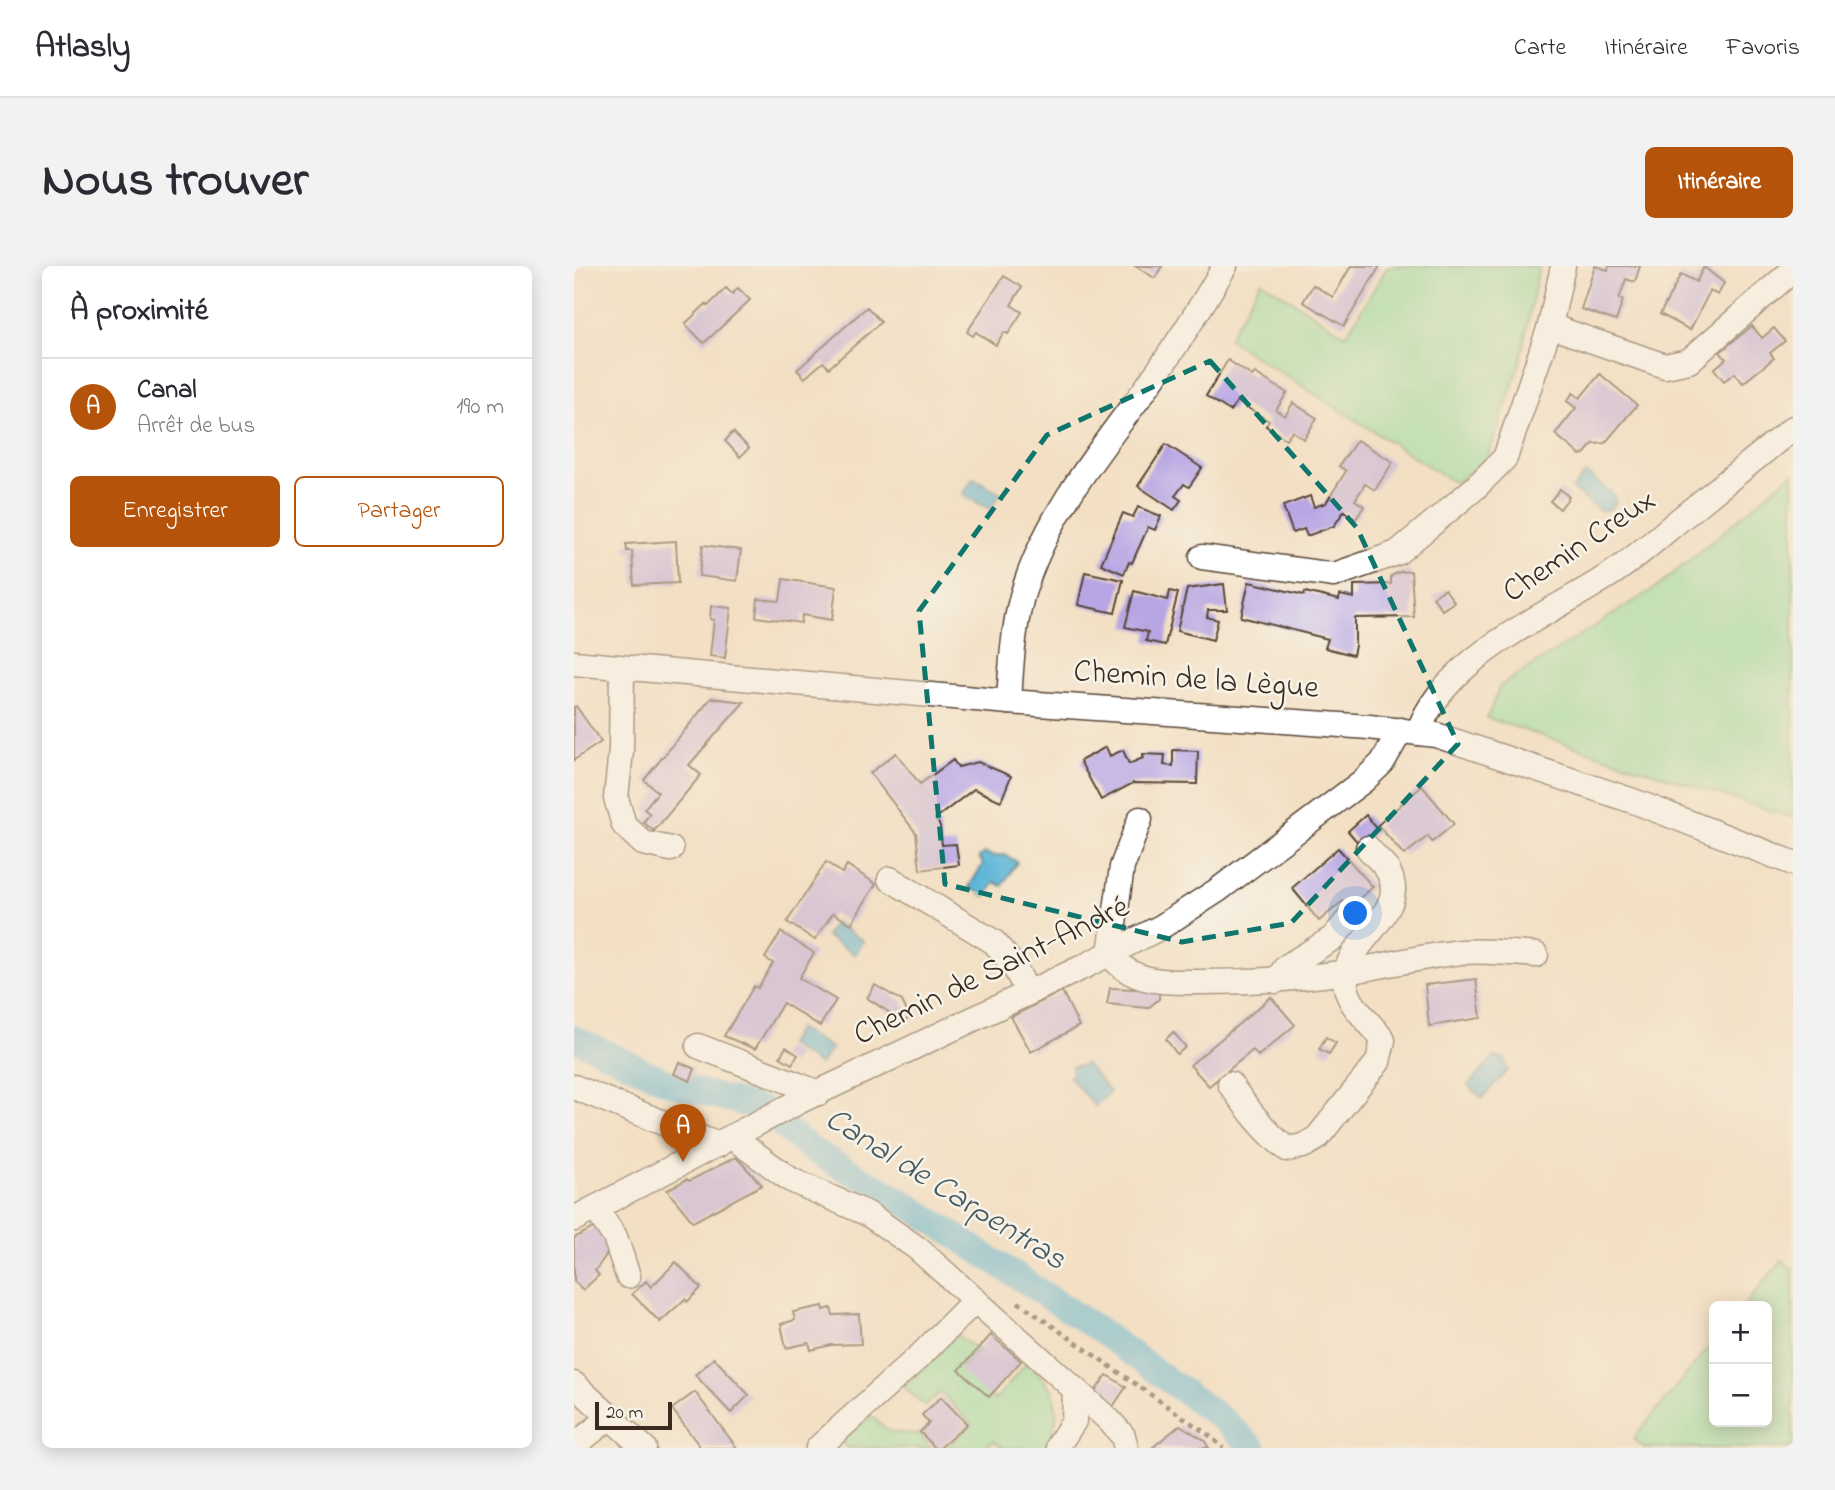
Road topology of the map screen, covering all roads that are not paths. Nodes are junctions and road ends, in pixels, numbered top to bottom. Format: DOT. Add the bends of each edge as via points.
graph roads {
  1 [pos="1225,266"];
  2 [pos="1563,266"];
  3 [pos="1793,270"];
  4 [pos="1550,326"];
  5 [pos="1793,428"];
  6 [pos="1202,557"];
  7 [pos="574,663"];
  8 [pos="622,668"];
  9 [pos="1009,702"];
  10 [pos="1410,731"];
  11 [pos="1140,820"];
  12 [pos="1368,848"];
  13 [pos="671,849"];
  14 [pos="1793,863"];
  15 [pos="890,879"];
  16 [pos="1353,914"];
  17 [pos="1110,953"];
  18 [pos="1536,955"];
  19 [pos="1344,972"];
  20 [pos="1276,981"];
  21 [pos="1028,993"];
  22 [pos="698,1046"];
  23 [pos="1230,1084"];
  24 [pos="574,1087"];
  25 [pos="810,1097"];
  26 [pos="733,1137"];
  27 [pos="584,1214"];
  28 [pos="628,1276"];
  29 [pos="975,1300"];
  30 [pos="574,1384"];
  31 [pos="1075,1390"];
  32 [pos="610,1417"];
  33 [pos="574,1446"];
  34 [pos="644,1448"];
  35 [pos="818,1448"];
  36 [pos="1059,1448"];
  37 [pos="1126,1448"];
  1 -- 9 [label="street" via="1198,313 1059,510 1023,594 1015,628"];
  2 -- 4 [label="street"];
  3 -- 4 [label="street" via="1689,361 1665,366"];
  4 -- 6 [label="street" via="1505,458 1397,553 1334,575"];
  5 -- 10 [label="street, Chemin Creux" via="1620,568 1500,641 1437,697"];
  7 -- 8 [label="street, Chemin de la Lègue"];
  8 -- 9 [label="street, Chemin de la Lègue"];
  8 -- 13 [label="street" via="616,798 624,825 643,843"];
  9 -- 10 [label="street, Chemin de la Lègue"];
  10 -- 14 [label="street, Chemin de la Lègue" via="1436,735 1636,802"];
  10 -- 17 [label="street, Chemin de Saint-André" via="1363,781 1218,890"];
  11 -- 17 [label="street" via="1122,867"];
  12 -- 19 [label="street" via="1389,873 1393,895 1382,919"];
  15 -- 21 [label="street" via="994,942"];
  16 -- 20 [label="street" via="1333,938 1286,967"];
  17 -- 20 [label="street" via="1117,965 1157,982"];
  17 -- 21 [label="street, Chemin de Saint-André"];
  18 -- 19 [label="street" via="1462,952"];
  19 -- 20 [label="street"];
  19 -- 23 [label="street" via="1351,1001 1383,1040 1378,1062 1317,1138 1287,1149 1255,1119"];
  21 -- 25 [label="street, Chemin de Saint-André"];
  22 -- 25 [label="street"];
  24 -- 26 [label="street"];
  25 -- 26 [label="street, Chemin de Saint-André"];
  26 -- 27 [label="street, Chemin de Saint-André"];
  26 -- 29 [label="street" via="791,1180 868,1214 917,1248"];
  27 -- 28 [label="street" via="615,1237"];
  29 -- 31 [label="street"];
  29 -- 35 [label="street"];
  30 -- 32 [label="street"];
  31 -- 36 [label="street" via="1074,1421"];
  31 -- 37 [label="street" via="1116,1428"];
  32 -- 33 [label="street"];
  32 -- 34 [label="street"];
}
